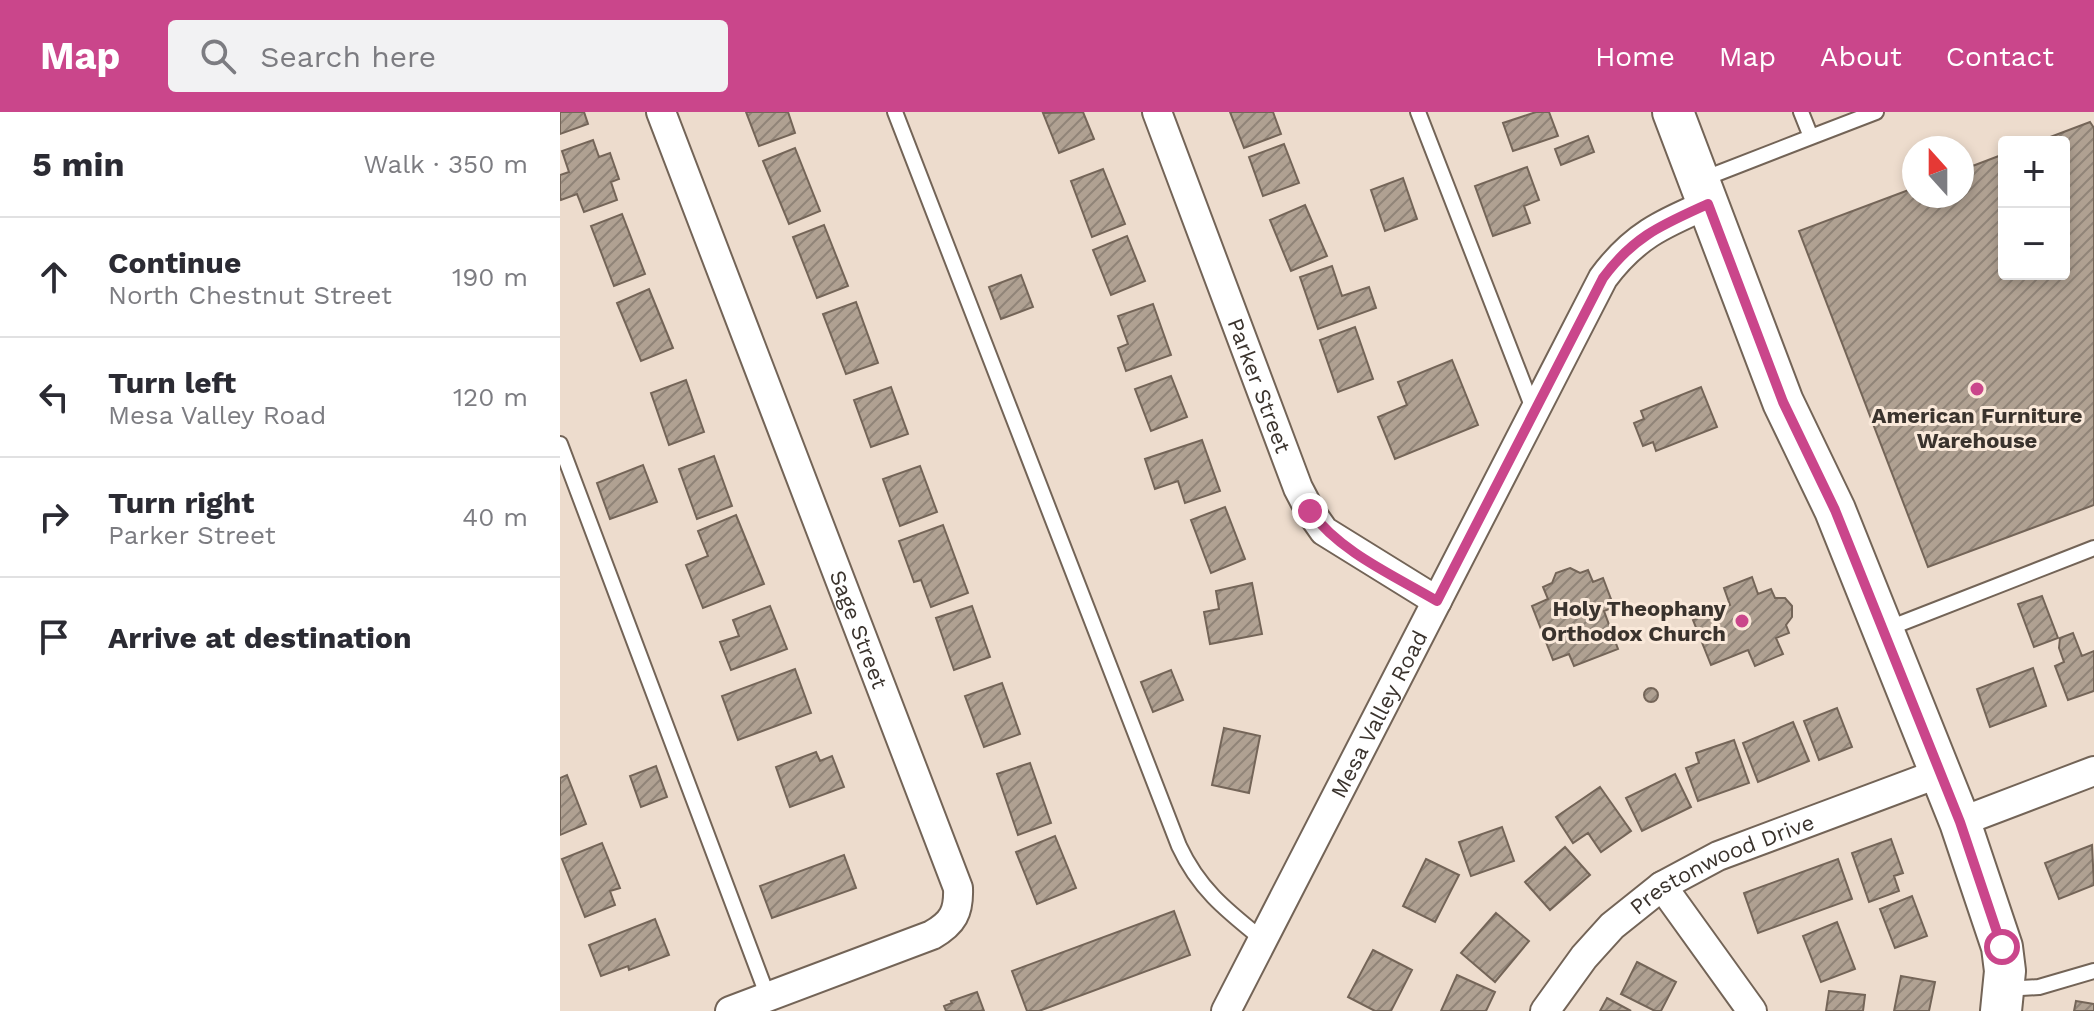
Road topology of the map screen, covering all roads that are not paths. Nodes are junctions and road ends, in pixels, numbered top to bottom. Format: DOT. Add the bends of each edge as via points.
graph roads {
  1 [pos="661,112"];
  2 [pos="895,112"];
  3 [pos="1157,112"];
  4 [pos="1418,112"];
  5 [pos="1673,112"];
  6 [pos="1801,112"];
  7 [pos="1876,112"];
  8 [pos="1811,137"];
  9 [pos="1703,192"];
  10 [pos="1534,411"];
  11 [pos="560,444"];
  12 [pos="2094,548"];
  13 [pos="1437,601"];
  14 [pos="1883,630"];
  15 [pos="2094,771"];
  16 [pos="1940,773"];
  17 [pos="1960,822"];
  18 [pos="1662,886"];
  19 [pos="1262,939"];
  20 [pos="2094,971"];
  21 [pos="768,997"];
  22 [pos="2002,1000"];
  23 [pos="730,1011"];
  24 [pos="1226,1011"];
  25 [pos="1545,1011"];
  26 [pos="1752,1011"];
  1 -- 21 [label="street, Sage Street" via="958,888 959,904 946,927"];
  2 -- 19 [label="lane" via="1179,846 1192,873"];
  3 -- 13 [label="street, Parker Street" via="1310,511 1324,531 1345,546"];
  4 -- 10 [label="lane"];
  5 -- 9 [label="main road"];
  6 -- 8 [label="lane"];
  7 -- 8 [label="lane"];
  8 -- 9 [label="lane"];
  9 -- 10 [label="street, Mesa Valley Road" via="1616,261"];
  9 -- 14 [label="main road" via="1783,402 1835,510"];
  10 -- 13 [label="street, Mesa Valley Road"];
  11 -- 21 [label="lane"];
  12 -- 14 [label="lane"];
  13 -- 19 [label="street, Mesa Valley Road"];
  14 -- 16 [label="main road"];
  15 -- 17 [label="street"];
  16 -- 17 [label="main road"];
  16 -- 18 [label="street, Prestonwood Drive" via="1718,856"];
  17 -- 22 [label="main road" via="2002,947"];
  18 -- 25 [label="street, Prestonwood Drive" via="1612,926"];
  18 -- 26 [label="street"];
  19 -- 24 [label="street, Mesa Valley Road"];
  20 -- 22 [label="lane"];
  21 -- 23 [label="street, Sage Street"];
}
